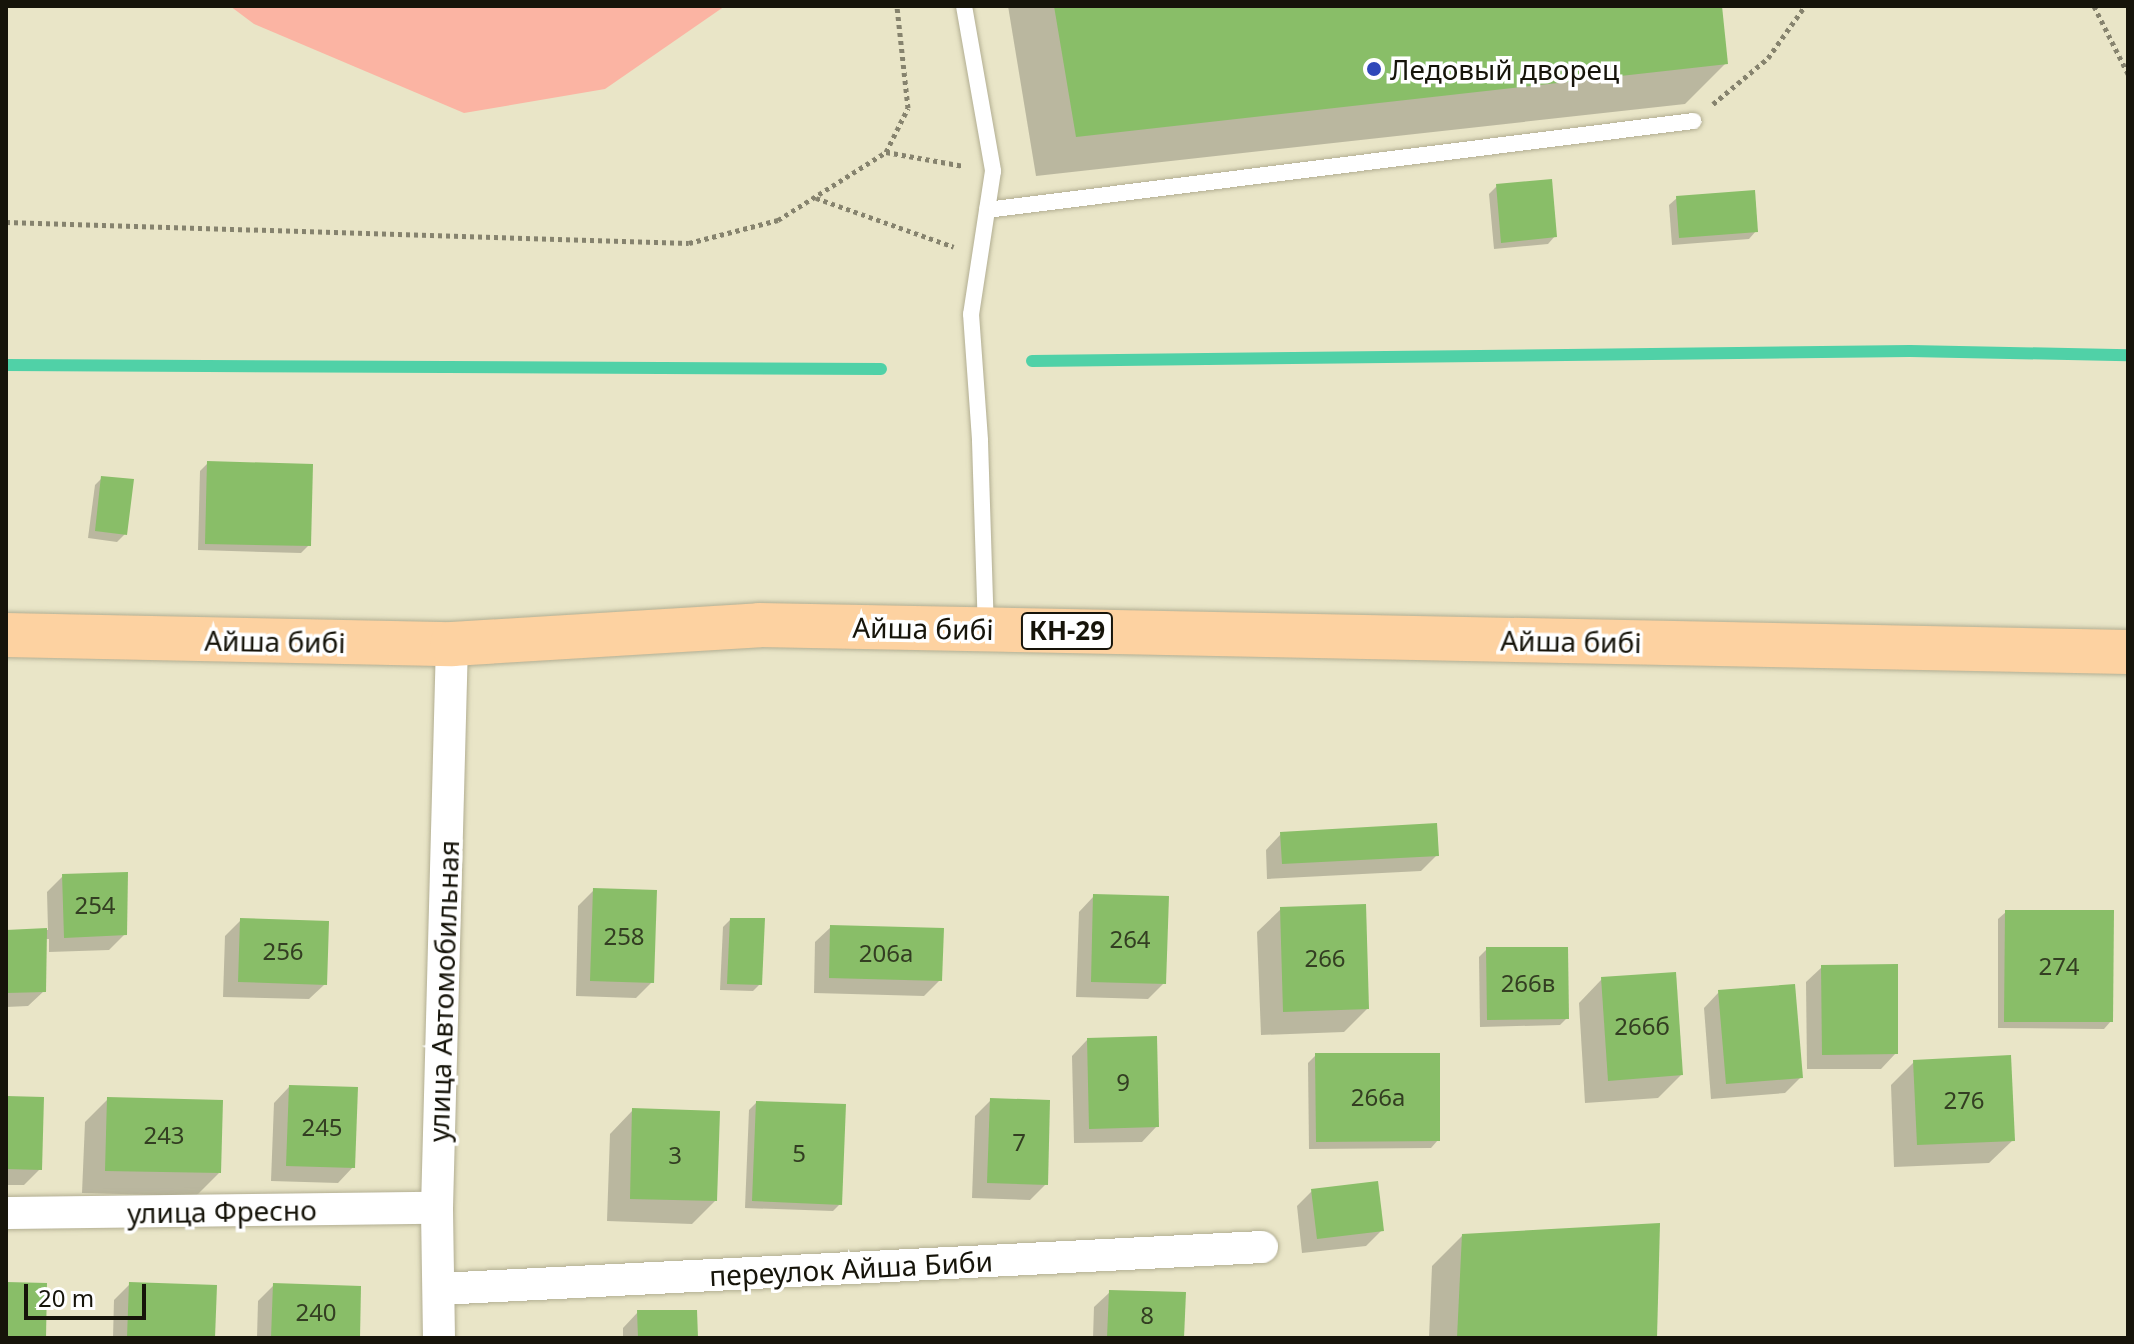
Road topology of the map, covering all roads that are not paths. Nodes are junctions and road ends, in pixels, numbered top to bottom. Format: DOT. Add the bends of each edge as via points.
graph roads {
  1 [pos="964,6"];
  2 [pos="1693,121"];
  3 [pos="987,210"];
  4 [pos="986,629"];
  5 [pos="6,635"];
  6 [pos="452,644"];
  7 [pos="2128,652"];
  8 [pos="437,1208"];
  9 [pos="6,1213"];
  10 [pos="1262,1247"];
  11 [pos="439,1289"];
  12 [pos="439,1338"];
  1 -- 3 [label="lane" via="993,171"];
  2 -- 3 [label="lane"];
  3 -- 4 [label="lane" via="971,314"];
  4 -- 6 [label="main road, Айша бибі / КН-29" via="759,625"];
  4 -- 7 [label="main road, Айша бибі / КН-29"];
  5 -- 6 [label="main road, Айша бибі / КН-29"];
  6 -- 8 [label="street, улица Автомобильная"];
  8 -- 9 [label="street, улица Фресно"];
  8 -- 11 [label="street, улица Автомобильная"];
  10 -- 11 [label="street, переулок Айша Биби"];
  11 -- 12 [label="street, улица Автомобильная"];
}
